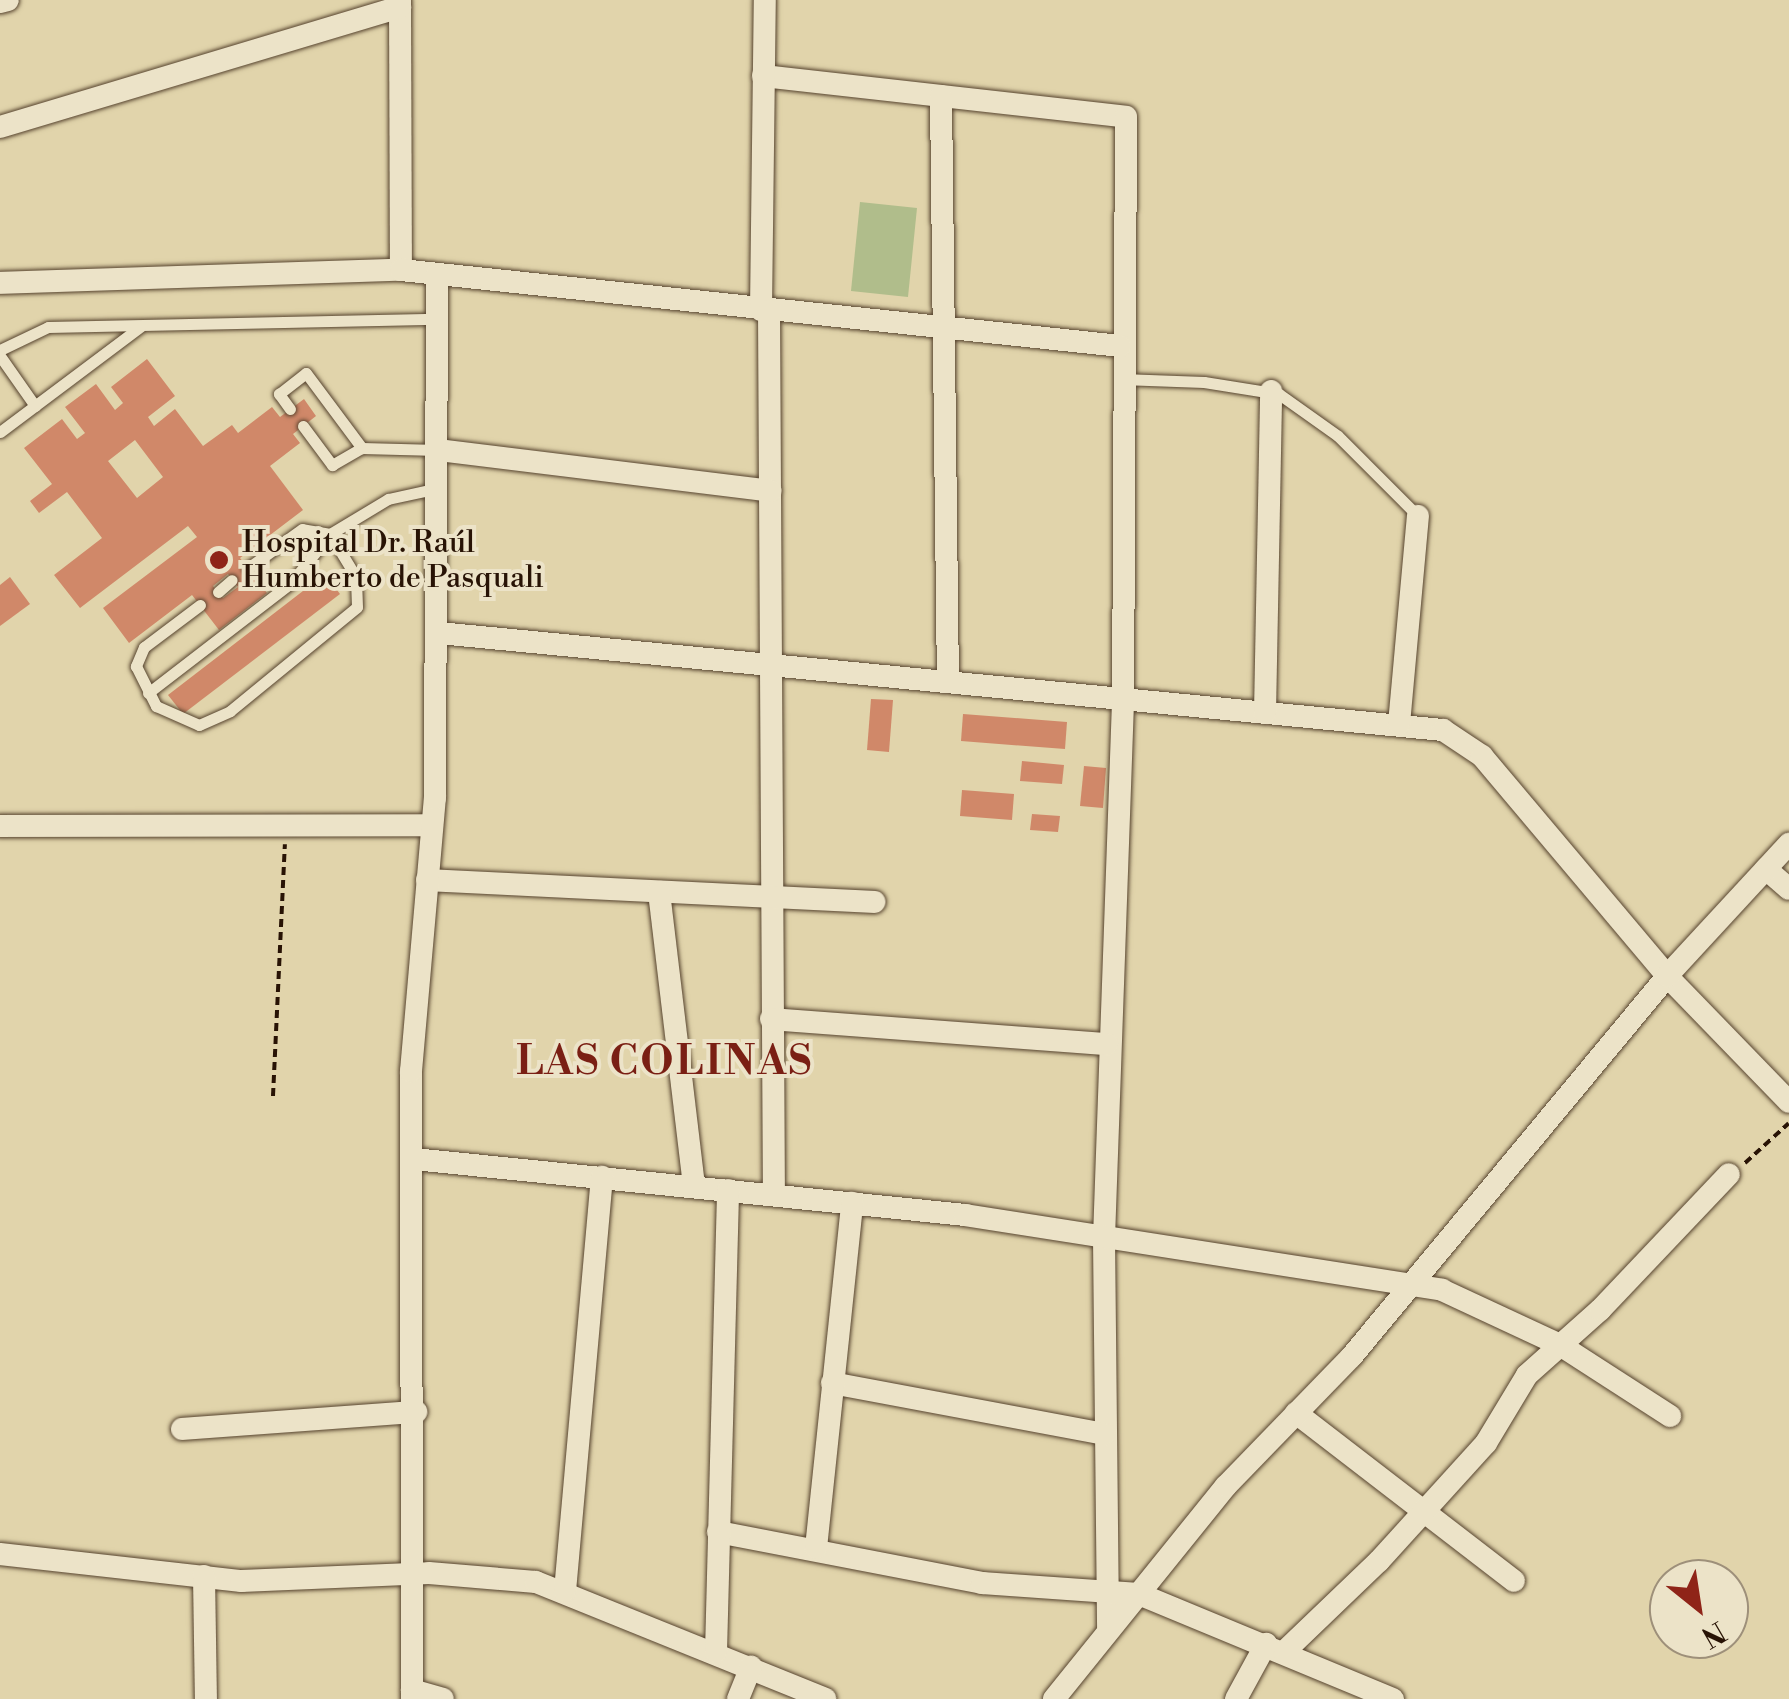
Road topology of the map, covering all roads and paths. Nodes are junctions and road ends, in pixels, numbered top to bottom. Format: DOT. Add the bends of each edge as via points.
graph roads {
  1 [pos="8,0"];
  2 [pos="765,0"];
  3 [pos="0,2"];
  4 [pos="400,3"];
  5 [pos="763,76"];
  6 [pos="941,96"];
  7 [pos="0,127"];
  8 [pos="401,270"];
  9 [pos="437,274"];
  10 [pos="0,283"];
  11 [pos="765,310"];
  12 [pos="437,318"];
  13 [pos="142,326"];
  14 [pos="942,330"];
  15 [pos="1120,346"];
  16 [pos="0,353"];
  17 [pos="1121,379"];
  18 [pos="1271,391"];
  19 [pos="35,406"];
  20 [pos="290,409"];
  21 [pos="303,426"];
  22 [pos="0,432"];
  23 [pos="362,448"];
  24 [pos="438,450"];
  25 [pos="438,488"];
  26 [pos="770,491"];
  27 [pos="1418,516"];
  28 [pos="330,534"];
  29 [pos="248,568"];
  30 [pos="232,580"];
  31 [pos="218,592"];
  32 [pos="200,605"];
  33 [pos="439,633"];
  34 [pos="770,664"];
  35 [pos="948,682"];
  36 [pos="148,694"];
  37 [pos="1123,702"];
  38 [pos="1264,713"];
  39 [pos="1399,724"];
  40 [pos="0,826"];
  41 [pos="432,826"];
  42 [pos="285,830"];
  43 [pos="1789,844"];
  44 [pos="1766,870"];
  45 [pos="427,880"];
  46 [pos="1789,889"];
  47 [pos="659,892"];
  48 [pos="769,898"];
  49 [pos="874,902"];
  50 [pos="1667,976"];
  51 [pos="771,1019"];
  52 [pos="1107,1044"];
  53 [pos="273,1096"];
  54 [pos="1789,1102"];
  55 [pos="1789,1123"];
  56 [pos="414,1159"];
  57 [pos="1729,1174"];
  58 [pos="602,1178"];
  59 [pos="694,1186"];
  60 [pos="728,1190"];
  61 [pos="774,1194"];
  62 [pos="852,1203"];
  63 [pos="1104,1238"];
  64 [pos="1412,1285"];
  65 [pos="1560,1345"];
  66 [pos="832,1383"];
  67 [pos="416,1412"];
  68 [pos="1296,1413"];
  69 [pos="1670,1416"];
  70 [pos="182,1429"];
  71 [pos="1104,1434"];
  72 [pos="1424,1510"];
  73 [pos="718,1532"];
  74 [pos="816,1548"];
  75 [pos="0,1554"];
  76 [pos="414,1574"];
  77 [pos="204,1576"];
  78 [pos="1514,1581"];
  79 [pos="566,1591"];
  80 [pos="1139,1594"];
  81 [pos="1108,1595"];
  82 [pos="1108,1630"];
  83 [pos="1275,1648"];
  84 [pos="716,1652"];
  85 [pos="751,1667"];
  86 [pos="412,1694"];
  87 [pos="206,1699"];
  88 [pos="442,1699"];
  89 [pos="738,1699"];
  90 [pos="825,1699"];
  91 [pos="1054,1699"];
  92 [pos="1236,1699"];
  93 [pos="1392,1699"];
  1 -- 3 [label="street"];
  2 -- 5 [label="street"];
  4 -- 7 [label="street"];
  4 -- 8 [label="street"];
  5 -- 6 [label="street"];
  5 -- 11 [label="street"];
  6 -- 14 [label="street"];
  6 -- 15 [label="street" via="1126,117"];
  8 -- 9 [label="street"];
  8 -- 10 [label="street"];
  9 -- 11 [label="street"];
  9 -- 12 [label="street"];
  11 -- 14 [label="street"];
  11 -- 26 [label="street"];
  12 -- 13 [label="lane"];
  12 -- 24 [label="street"];
  13 -- 16 [label="lane" via="32,330"];
  13 -- 19 [label="lane"];
  14 -- 15 [label="street"];
  14 -- 35 [label="street"];
  15 -- 17 [label="street"];
  16 -- 19 [label="lane"];
  17 -- 18 [label="lane"];
  17 -- 37 [label="street"];
  18 -- 27 [label="lane" via="1338,436"];
  18 -- 38 [label="street"];
  19 -- 22 [label="lane"];
  20 -- 23 [label="lane" via="279,394 306,372"];
  21 -- 23 [label="lane" via="332,465"];
  23 -- 24 [label="lane"];
  24 -- 25 [label="street"];
  24 -- 26 [label="street"];
  25 -- 28 [label="lane" via="388,500"];
  25 -- 33 [label="street"];
  26 -- 34 [label="street"];
  27 -- 39 [label="street"];
  28 -- 29 [label="lane" via="302,529"];
  28 -- 36 [label="lane" via="291,583"];
  28 -- 36 [label="lane" via="356,577 352,615 214,720 183,722"];
  30 -- 31 [label="lane"];
  32 -- 36 [label="lane" via="136,655"];
  33 -- 34 [label="street"];
  33 -- 41 [label="street"];
  34 -- 35 [label="street"];
  34 -- 48 [label="street"];
  35 -- 37 [label="street"];
  37 -- 38 [label="street"];
  37 -- 52 [label="street"];
  38 -- 39 [label="street"];
  39 -- 50 [label="street" via="1444,730 1482,756"];
  40 -- 42 [label="street"];
  41 -- 42 [label="street"];
  41 -- 45 [label="street"];
  42 -- 53 [label="path"];
  43 -- 44 [label="street"];
  44 -- 46 [label="street"];
  44 -- 50 [label="street"];
  45 -- 47 [label="street"];
  45 -- 56 [label="street" via="412,1071"];
  47 -- 48 [label="street"];
  47 -- 59 [label="street"];
  48 -- 49 [label="street"];
  48 -- 51 [label="street"];
  50 -- 54 [label="street"];
  50 -- 64 [label="street"];
  51 -- 52 [label="street"];
  51 -- 61 [label="street"];
  52 -- 63 [label="street"];
  55 -- 57 [label="path"];
  56 -- 58 [label="street"];
  56 -- 67 [label="street"];
  57 -- 65 [label="street"];
  58 -- 59 [label="street"];
  58 -- 79 [label="street"];
  59 -- 60 [label="street"];
  60 -- 61 [label="street"];
  60 -- 73 [label="street"];
  61 -- 62 [label="street"];
  62 -- 63 [label="street"];
  62 -- 66 [label="street"];
  63 -- 64 [label="street"];
  63 -- 71 [label="street"];
  64 -- 65 [label="street" via="1465,1299"];
  64 -- 68 [label="street"];
  65 -- 69 [label="street"];
  65 -- 72 [label="street" via="1527,1374 1486,1443"];
  66 -- 71 [label="street"];
  66 -- 74 [label="street"];
  67 -- 70 [label="street"];
  67 -- 76 [label="street"];
  68 -- 72 [label="street"];
  68 -- 80 [label="street"];
  71 -- 81 [label="street"];
  72 -- 78 [label="street"];
  72 -- 83 [label="street"];
  73 -- 74 [label="street"];
  73 -- 84 [label="street"];
  74 -- 81 [label="street" via="982,1582"];
  75 -- 77 [label="street"];
  76 -- 77 [label="street"];
  76 -- 79 [label="street" via="492,1575"];
  76 -- 86 [label="street"];
  77 -- 87 [label="street"];
  79 -- 84 [label="street"];
  80 -- 81 [label="street"];
  80 -- 82 [label="street"];
  80 -- 83 [label="street"];
  81 -- 82 [label="street"];
  82 -- 91 [label="street"];
  83 -- 92 [label="street"];
  83 -- 93 [label="street"];
  84 -- 85 [label="street"];
  85 -- 89 [label="street"];
  85 -- 90 [label="street"];
  86 -- 88 [label="street"];
}
